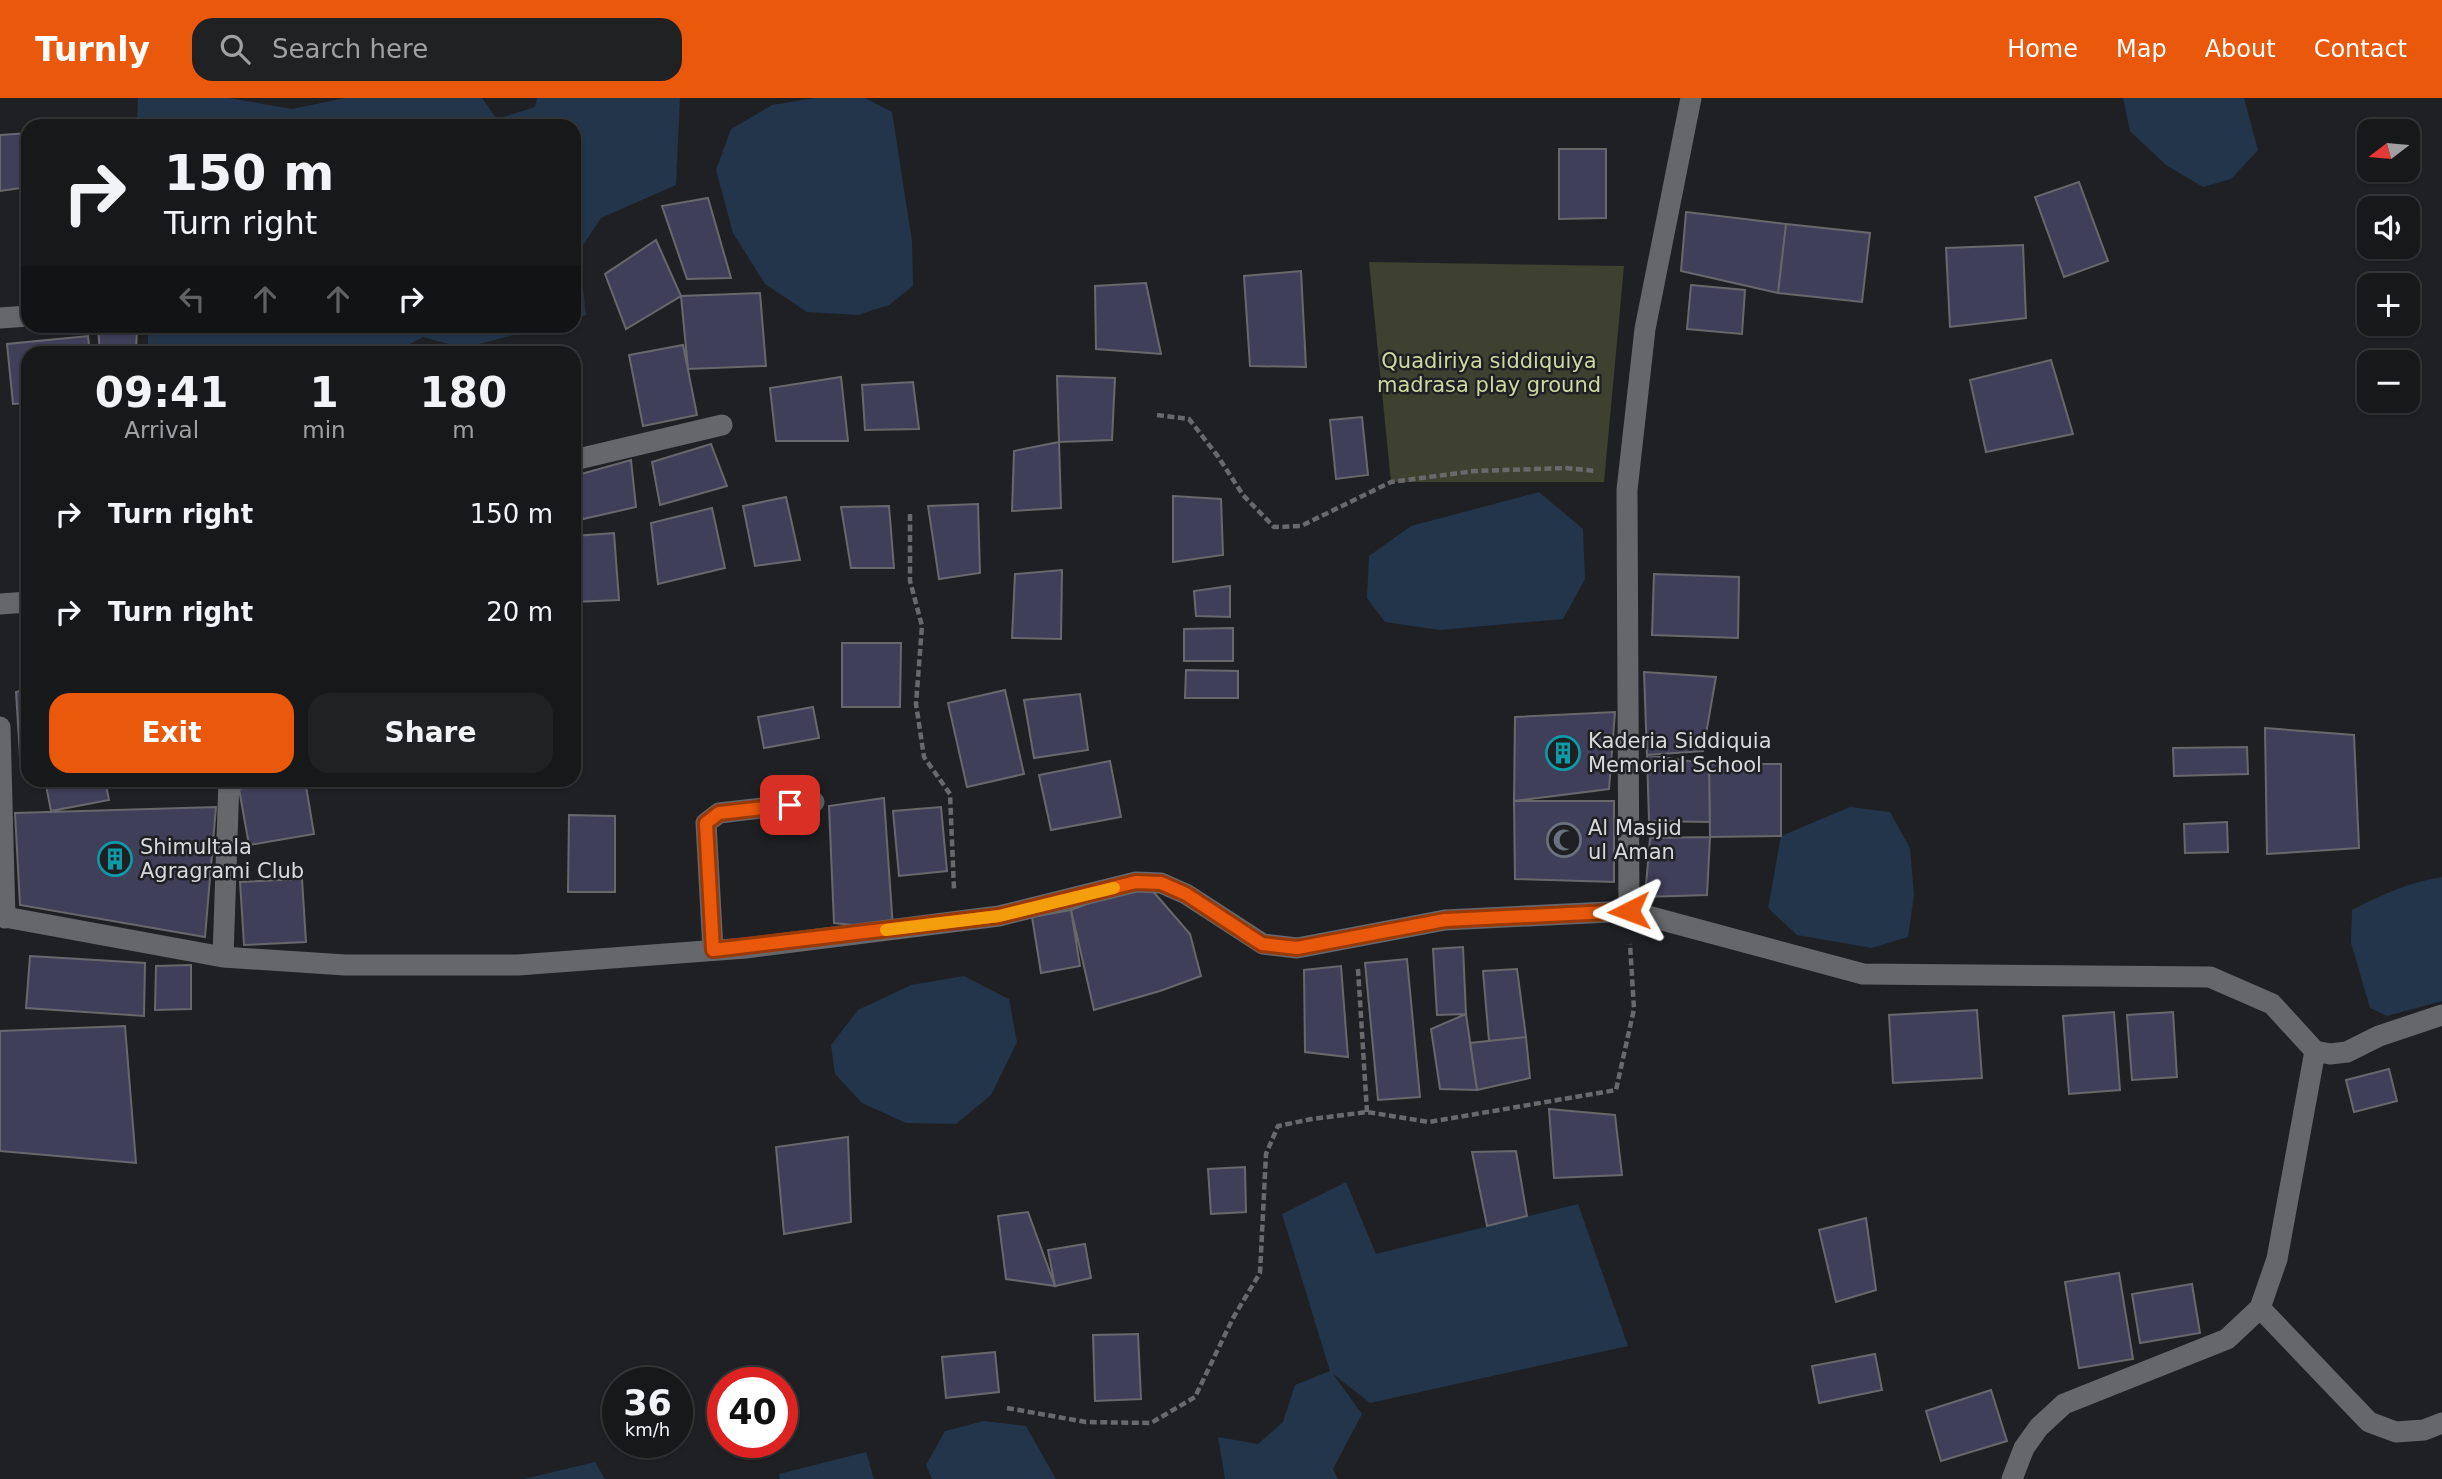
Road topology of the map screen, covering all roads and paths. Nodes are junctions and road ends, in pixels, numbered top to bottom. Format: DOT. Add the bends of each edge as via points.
graph roads {
  1 [pos="1691,98"];
  2 [pos="21,316"];
  3 [pos="0,318"];
  4 [pos="1157,415"];
  5 [pos="722,425"];
  6 [pos="581,458"];
  7 [pos="1629,475"];
  8 [pos="910,514"];
  9 [pos="21,602"];
  10 [pos="0,604"];
  11 [pos="0,727"];
  12 [pos="229,787"];
  13 [pos="814,802"];
  14 [pos="1629,911"];
  15 [pos="3,917"];
  16 [pos="955,922"];
  17 [pos="1356,937"];
  18 [pos="713,950"];
  19 [pos="223,957"];
  20 [pos="2442,1015"];
  21 [pos="2315,1051"];
  22 [pos="1367,1112"];
  23 [pos="2260,1308"];
  24 [pos="1007,1408"];
  25 [pos="2442,1423"];
  26 [pos="2012,1479"];
  1 -- 7 [label="street" via="1645,329"];
  2 -- 3 [label="street"];
  4 -- 7 [label="path" via="1189,419 1243,495 1274,527 1301,526 1391,482 1475,471 1566,468"];
  5 -- 6 [label="street"];
  7 -- 14 [label="street"];
  8 -- 16 [label="path" via="910,581 922,626 916,704 924,757 950,794"];
  9 -- 10 [label="street"];
  11 -- 15 [label="street"];
  12 -- 19 [label="street"];
  13 -- 18 [label="street" via="719,813 706,823"];
  14 -- 17 [label="street" via="1445,920"];
  14 -- 21 [label="street" via="1863,974 2210,977 2272,1004"];
  14 -- 22 [label="path" via="1634,1009 1616,1090 1429,1122"];
  15 -- 19 [label="street"];
  16 -- 17 [label="street" via="999,916 1136,882 1161,883 1186,894 1262,944 1297,948"];
  16 -- 18 [label="street"];
  17 -- 22 [label="path"];
  18 -- 19 [label="street" via="518,965 345,965"];
  20 -- 21 [label="street" via="2347,1052"];
  21 -- 23 [label="street" via="2277,1259"];
  22 -- 24 [label="path" via="1278,1126 1266,1154 1260,1273 1195,1397 1151,1423 1086,1422"];
  23 -- 25 [label="street" via="2369,1422 2396,1432"];
  23 -- 26 [label="street" via="2227,1339 2064,1404 2024,1448"];
}
